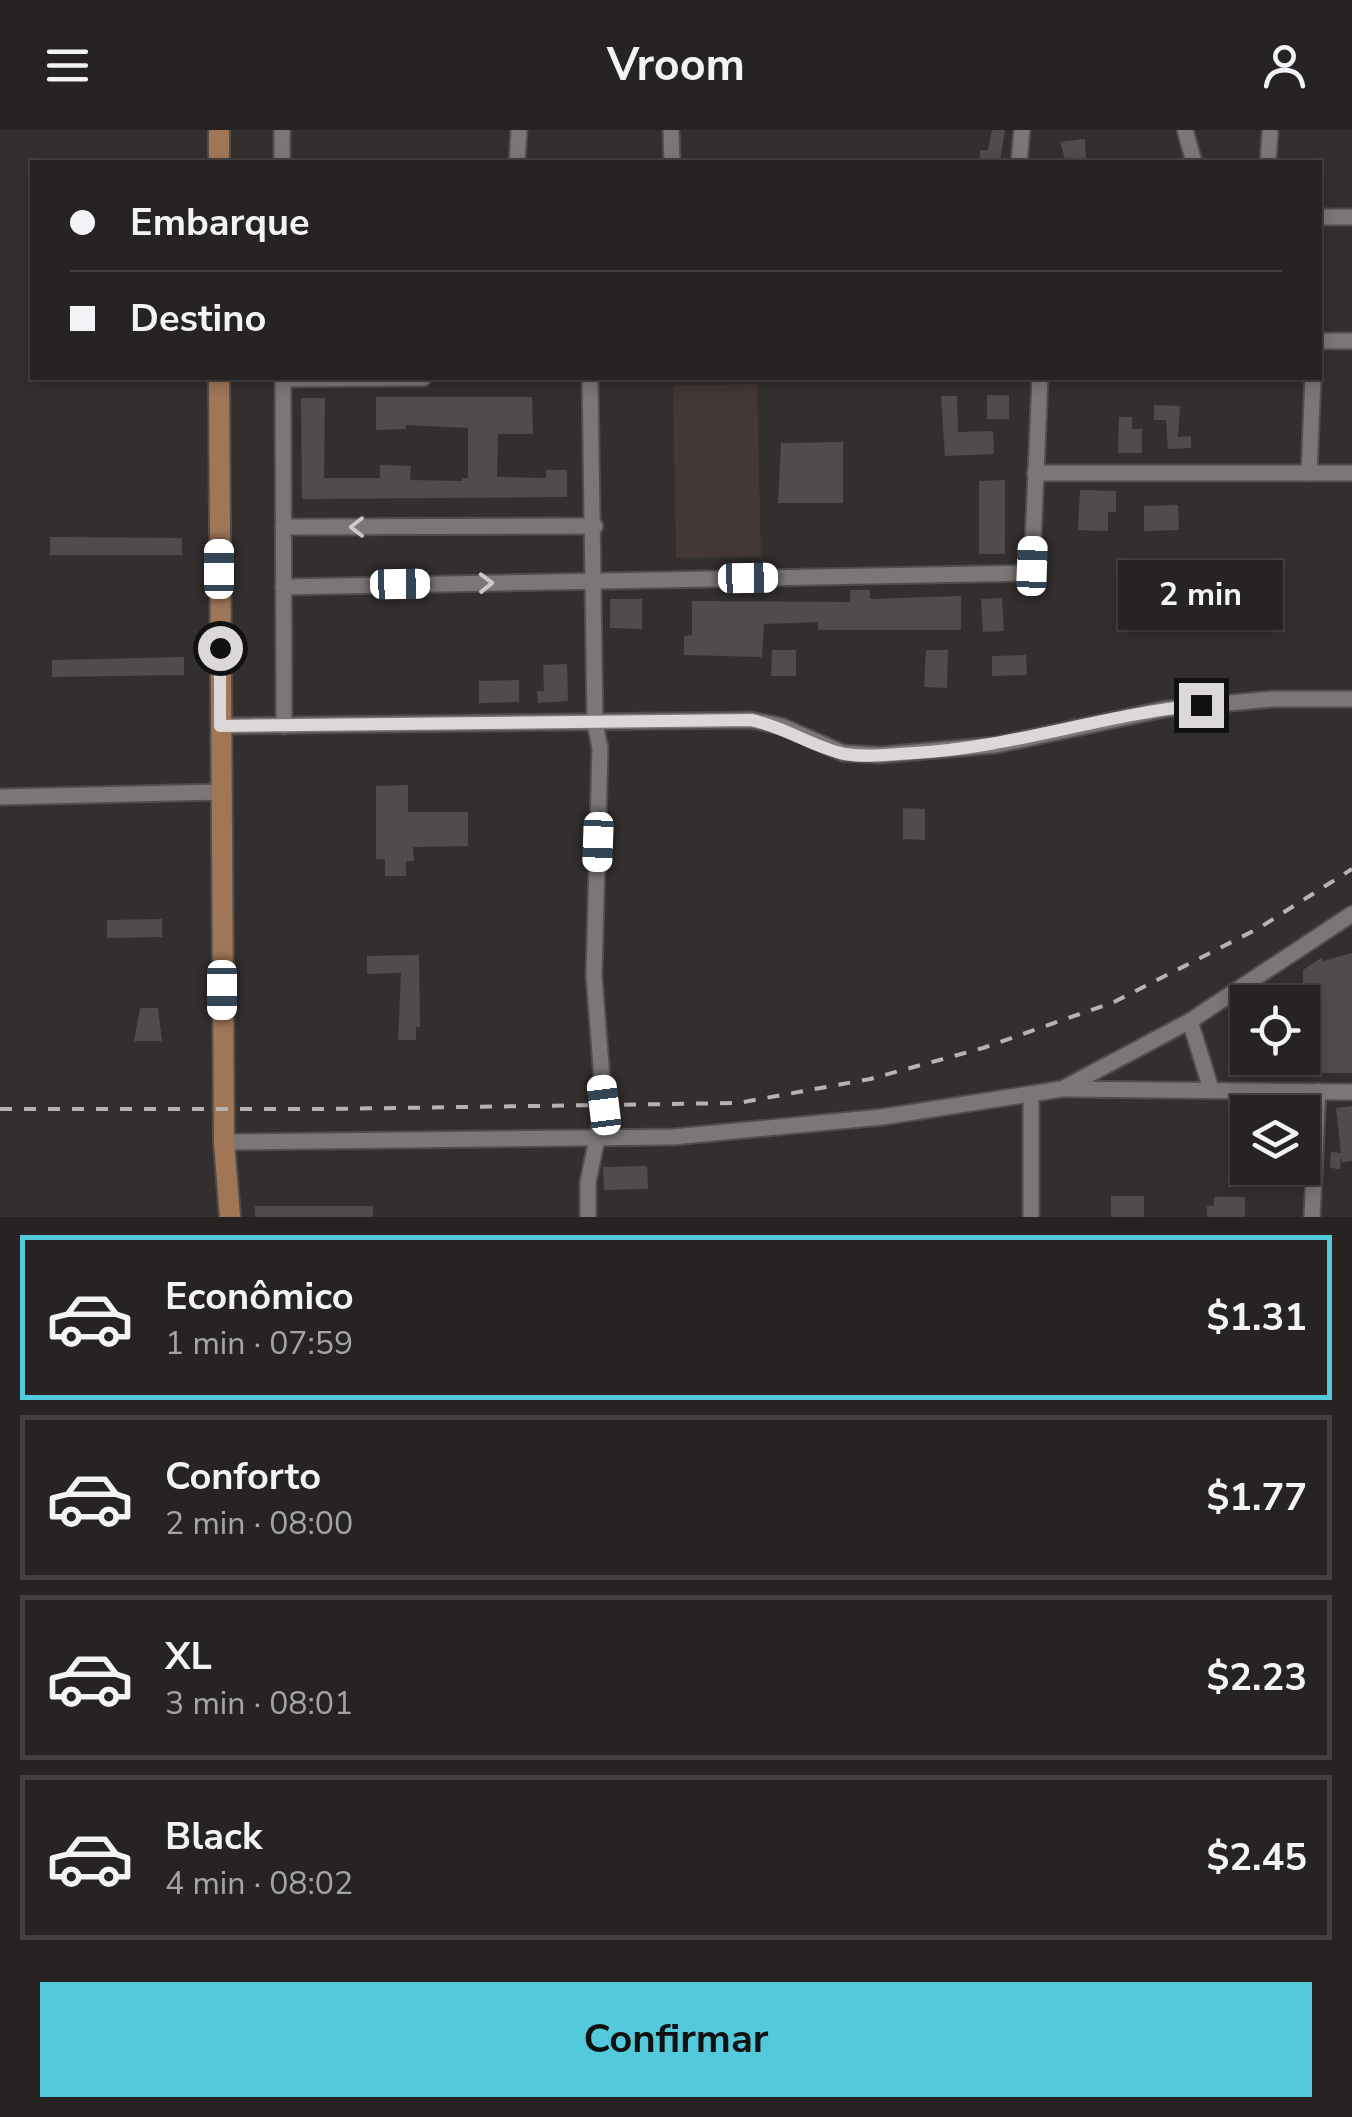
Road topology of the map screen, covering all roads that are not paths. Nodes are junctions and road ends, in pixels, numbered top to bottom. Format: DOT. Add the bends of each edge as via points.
graph roads {
  1 [pos="220,130"];
  2 [pos="282,130"];
  3 [pos="519,130"];
  4 [pos="671,130"];
  5 [pos="1022,130"];
  6 [pos="1184,130"];
  7 [pos="1270,133"];
  8 [pos="219,160"];
  9 [pos="282,160"];
  10 [pos="517,160"];
  11 [pos="672,160"];
  12 [pos="1019,160"];
  13 [pos="1193,160"];
  14 [pos="1268,160"];
  15 [pos="1322,217"];
  16 [pos="1352,217"];
  17 [pos="1322,341"];
  18 [pos="1352,342"];
  19 [pos="219,380"];
  20 [pos="283,380"];
  21 [pos="590,380"];
  22 [pos="1040,380"];
  23 [pos="1313,380"];
  24 [pos="1035,473"];
  25 [pos="1309,473"];
  26 [pos="1352,473"];
  27 [pos="595,526"];
  28 [pos="283,527"];
  29 [pos="595,581"];
  30 [pos="283,586"];
  31 [pos="1352,699"];
  32 [pos="596,722"];
  33 [pos="220,726"];
  34 [pos="284,726"];
  35 [pos="220,792"];
  36 [pos="0,797"];
  37 [pos="1352,914"];
  38 [pos="1190,1021"];
  39 [pos="1062,1088"];
  40 [pos="1211,1089"];
  41 [pos="1318,1091"];
  42 [pos="1352,1092"];
  43 [pos="1030,1094"];
  44 [pos="597,1136"];
  45 [pos="224,1148"];
  46 [pos="217,1217"];
  47 [pos="230,1217"];
  48 [pos="588,1217"];
  49 [pos="1031,1217"];
  50 [pos="1312,1217"];
  1 -- 8 [label="main road"];
  2 -- 9 [label="street"];
  3 -- 10 [label="street"];
  4 -- 11 [label="street"];
  5 -- 12 [label="street"];
  6 -- 13 [label="street"];
  7 -- 14 [label="street"];
  15 -- 16 [label="street"];
  17 -- 18 [label="street"];
  19 -- 33 [label="main road"];
  20 -- 28 [label="street"];
  21 -- 27 [label="street"];
  22 -- 24 [label="street"];
  23 -- 25 [label="street"];
  24 -- 25 [label="street"];
  24 -- 29 [label="street" via="1028,572"];
  25 -- 26 [label="street"];
  27 -- 28 [label="street, one-way"];
  27 -- 29 [label="street"];
  28 -- 30 [label="street"];
  30 -- 29 [label="street, one-way"];
  29 -- 32 [label="street"];
  30 -- 34 [label="street"];
  31 -- 32 [label="street" via="1165,708 996,745 880,755 843,754 751,720"];
  32 -- 34 [label="street"];
  32 -- 44 [label="street" via="594,976 604,1105"];
  33 -- 34 [label="street"];
  33 -- 35 [label="main road"];
  35 -- 36 [label="street"];
  35 -- 45 [label="main road"];
  37 -- 38 [label="street"];
  38 -- 39 [label="street"];
  38 -- 40 [label="street"];
  39 -- 40 [label="street"];
  39 -- 43 [label="street"];
  40 -- 41 [label="street"];
  41 -- 42 [label="street"];
  41 -- 50 [label="street"];
  43 -- 44 [label="street" via="779,1130"];
  43 -- 49 [label="street"];
  44 -- 45 [label="street"];
  44 -- 48 [label="street"];
  45 -- 46 [label="main road"];
  45 -- 47 [label="main road"];
}
